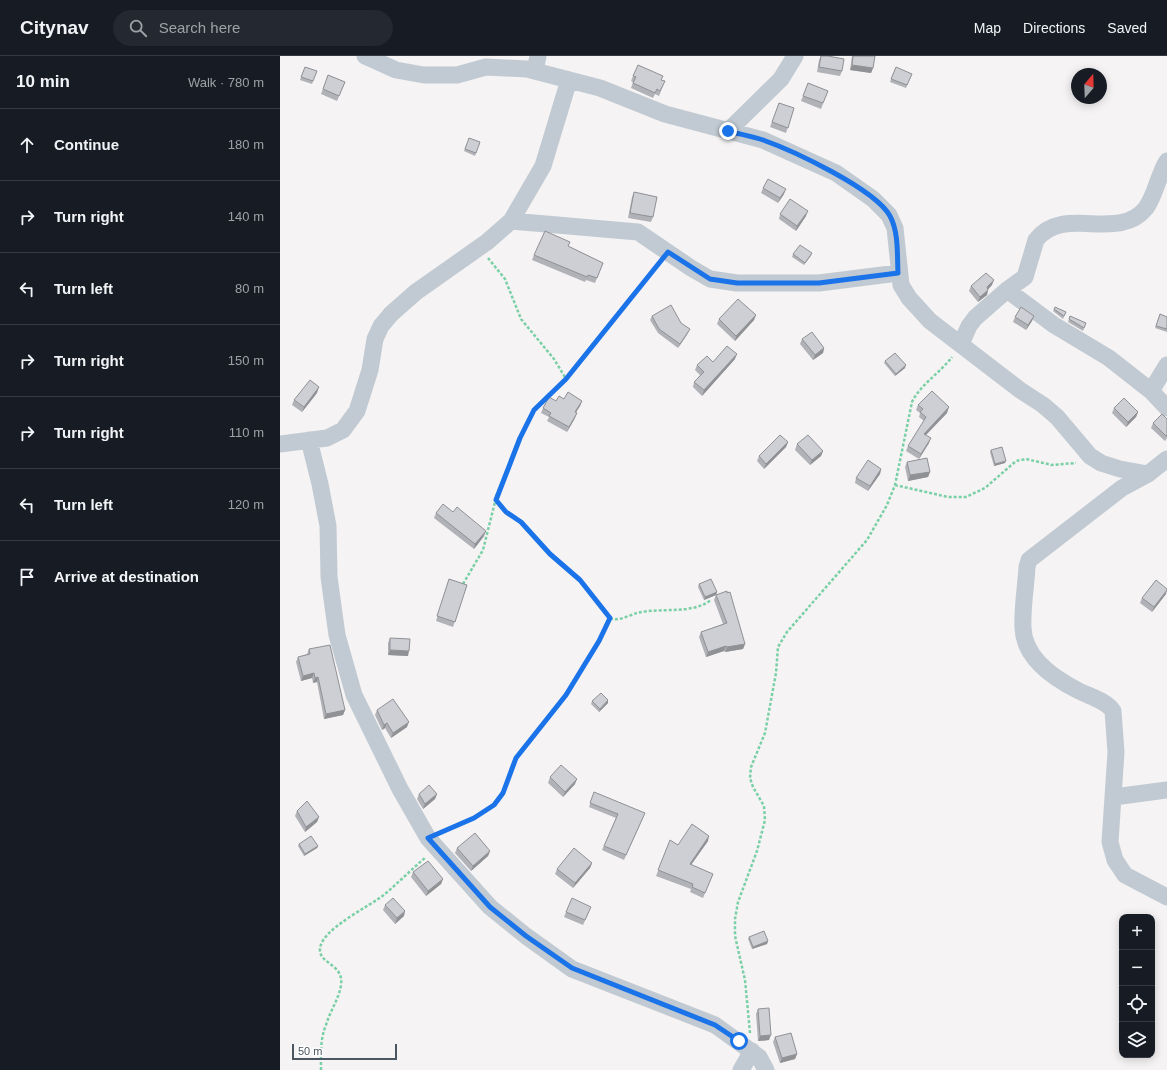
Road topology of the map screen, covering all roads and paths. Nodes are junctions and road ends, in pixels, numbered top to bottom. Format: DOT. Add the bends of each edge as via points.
graph roads {
  1 [pos="365,56"];
  2 [pos="795,56"];
  3 [pos="537,64"];
  4 [pos="569,80"];
  5 [pos="728,131"];
  6 [pos="1167,161"];
  7 [pos="511,221"];
  8 [pos="479,248"];
  9 [pos="668,252"];
  10 [pos="898,273"];
  11 [pos="1007,290"];
  12 [pos="961,344"];
  13 [pos="1167,365"];
  14 [pos="566,379"];
  15 [pos="1151,391"];
  16 [pos="1167,408"];
  17 [pos="309,440"];
  18 [pos="280,444"];
  19 [pos="1167,459"];
  20 [pos="1101,463"];
  21 [pos="1148,474"];
  22 [pos="895,485"];
  23 [pos="496,500"];
  24 [pos="463,584"];
  25 [pos="711,600"];
  26 [pos="610,618"];
  27 [pos="1167,790"];
  28 [pos="1114,796"];
  29 [pos="432,843"];
  30 [pos="1167,897"];
  31 [pos="752,1051"];
  32 [pos="321,1070"];
  33 [pos="740,1070"];
  34 [pos="766,1070"];
  1 -- 3 [label="street" via="396,70 424,75 457,76 486,67"];
  2 -- 5 [label="street" via="781,79"];
  3 -- 4 [label="street"];
  4 -- 5 [label="street" via="600,88 665,114"];
  4 -- 7 [label="street" via="544,166"];
  5 -- 10 [label="street" via="763,140 836,173 873,199 889,215 895,228"];
  6 -- 11 [label="street" via="1153,196 1138,216 1121,223 1101,225 1067,222 1051,228 1036,240 1025,277"];
  7 -- 8 [label="street"];
  7 -- 9 [label="street" via="638,232"];
  8 -- 14 [label="path" via="505,278 521,319 554,359"];
  8 -- 17 [label="street" via="416,292 391,314 375,339 370,370 357,411 342,430 327,438"];
  9 -- 10 [label="street" via="710,279 737,283 819,283"];
  9 -- 14 [label="path"];
  10 -- 12 [label="street" via="901,285 909,298 930,321"];
  11 -- 12 [label="street" via="975,318"];
  11 -- 15 [label="street" via="1054,325 1109,358"];
  12 -- 20 [label="street" via="1043,405 1057,417 1090,456"];
  12 -- 22 [label="path" via="945,366 916,394 912,402"];
  13 -- 15 [label="street"];
  14 -- 23 [label="path" via="534,410 520,438"];
  15 -- 16 [label="street"];
  17 -- 18 [label="street"];
  17 -- 29 [label="street" via="328,526 328,577 337,635 354,695 400,789"];
  19 -- 21 [label="street"];
  20 -- 21 [label="street"];
  20 -- 22 [label="path" via="1056,465 1026,460 1016,462 985,488 966,497 948,497"];
  21 -- 28 [label="street" via="1122,488 1037,553 1029,560 1027,567 1023,628 1031,651 1040,664 1054,676 1113,711 1116,752"];
  22 -- 31 [label="path" via="867,540 787,632 778,648 765,733 751,767 750,778 764,806 765,820 757,851 738,902 735,919 735,936 745,980"];
  23 -- 24 [label="path" via="483,550"];
  23 -- 26 [label="path" via="580,580"];
  25 -- 26 [label="path" via="698,607 646,611 617,620"];
  26 -- 29 [label="path" via="566,695 516,758 503,793 494,805"];
  27 -- 28 [label="street"];
  28 -- 30 [label="street" via="1110,842 1114,860 1125,874"];
  29 -- 31 [label="street" via="490,907 572,968 715,1025"];
  29 -- 32 [label="path" via="384,894 343,921 322,942 322,957 334,966 342,980 320,1046"];
  31 -- 33 [label="street"];
  31 -- 34 [label="street" via="759,1057"];
}
